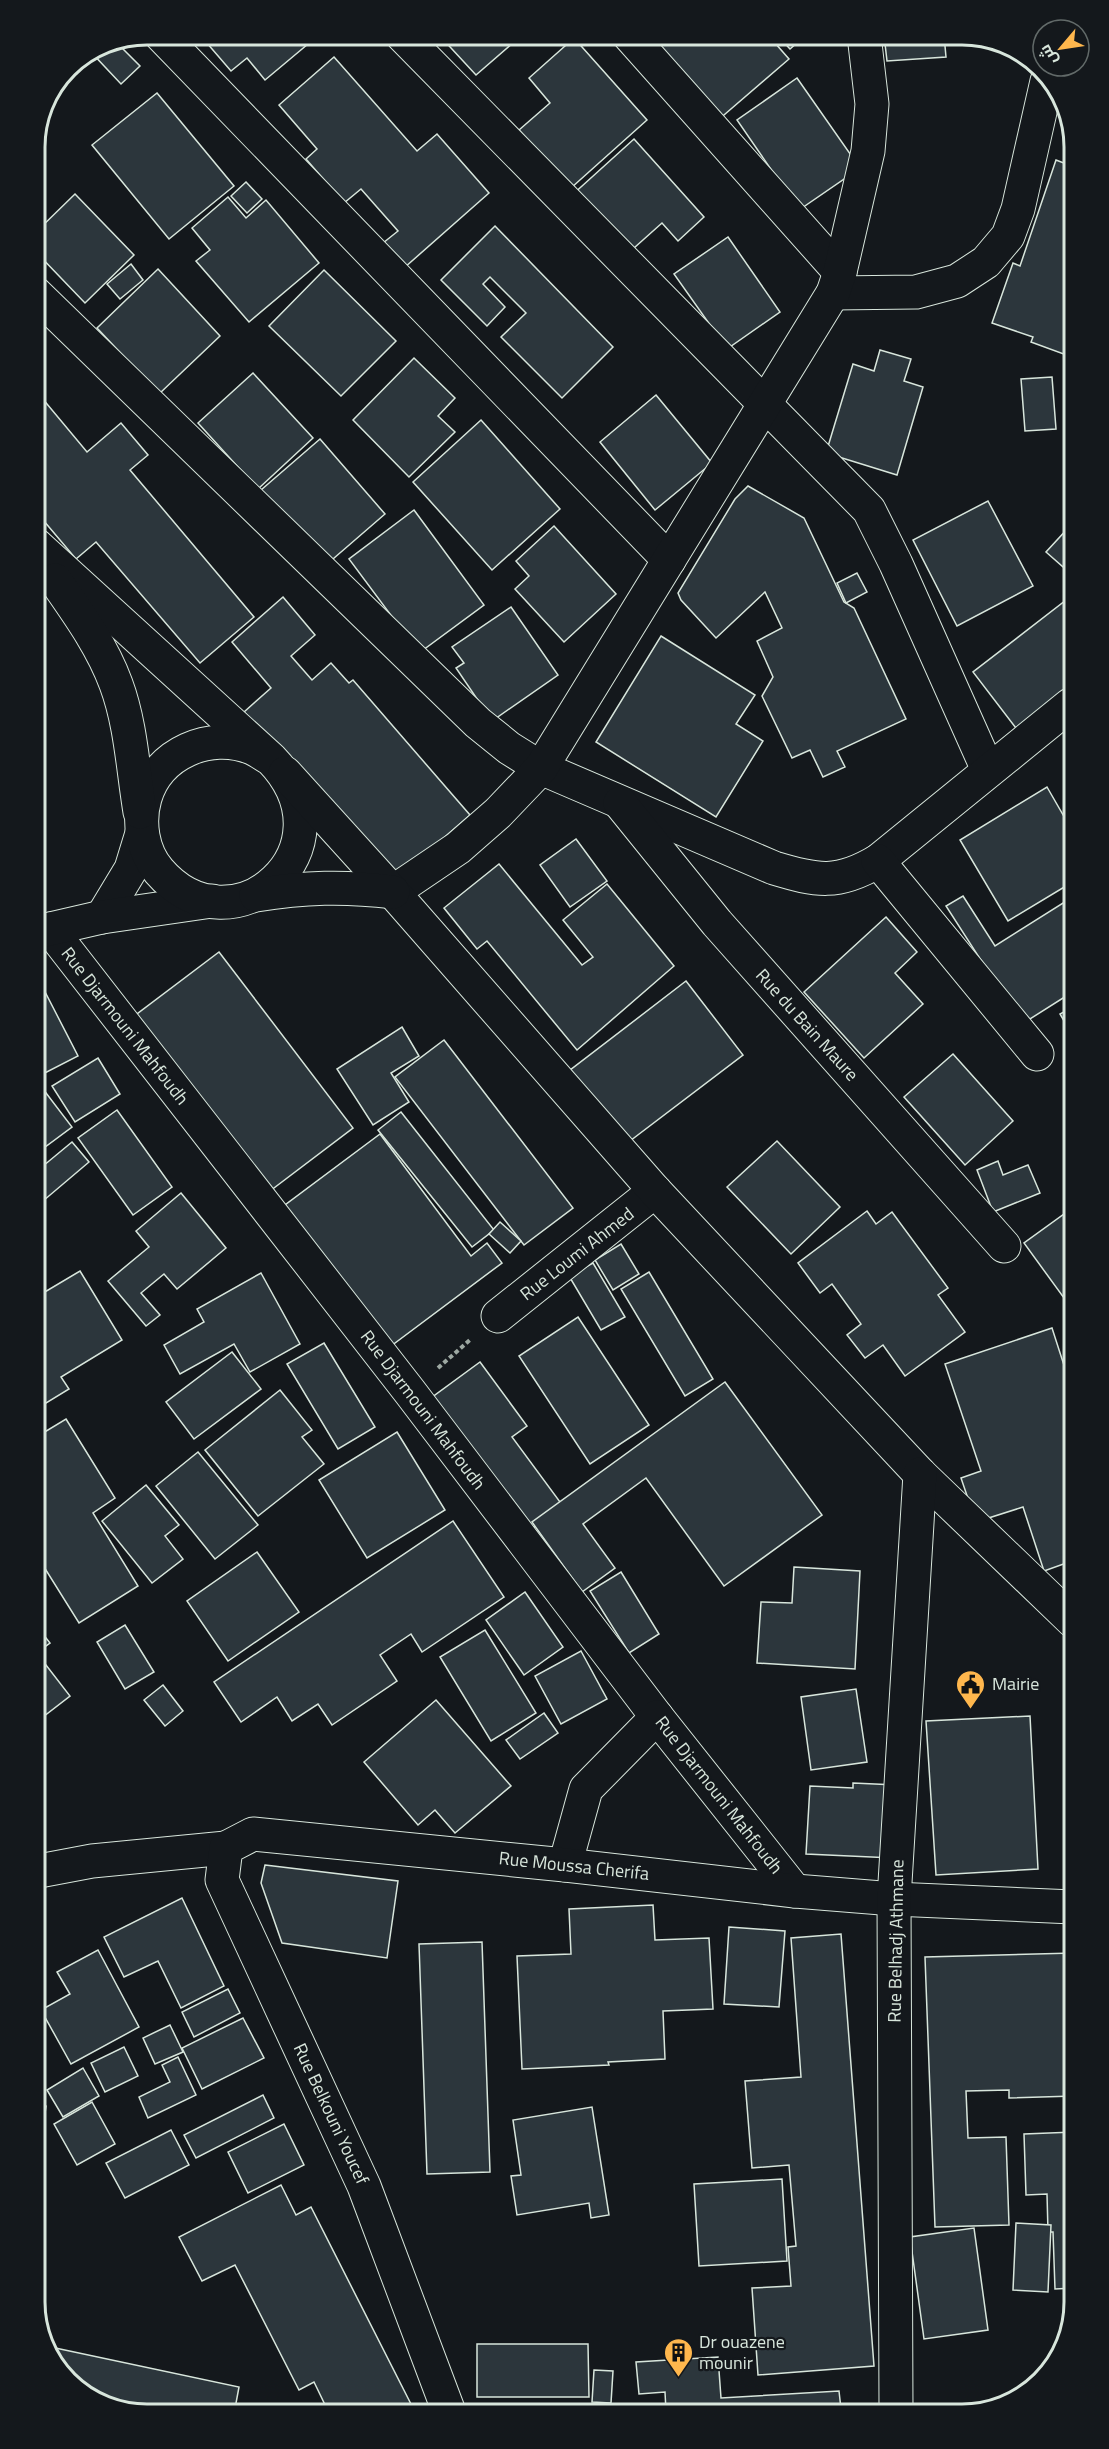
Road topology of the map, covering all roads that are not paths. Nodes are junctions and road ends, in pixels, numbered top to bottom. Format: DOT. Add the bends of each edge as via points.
graph roads {
  1 [pos="172,45"];
  2 [pos="412,45"];
  3 [pos="637,45"];
  4 [pos="865,45"];
  5 [pos="1045,89"];
  6 [pos="836,283"];
  7 [pos="45,303"];
  8 [pos="765,406"];
  9 [pos="45,553"];
  10 [pos="669,560"];
  11 [pos="45,564"];
  12 [pos="1064,710"];
  13 [pos="278,766"];
  14 [pos="542,768"];
  15 [pos="988,771"];
  16 [pos="617,799"];
  17 [pos="142,825"];
  18 [pos="878,861"];
  19 [pos="393,892"];
  20 [pos="254,895"];
  21 [pos="212,902"];
  22 [pos="102,917"];
  23 [pos="45,931"];
  24 [pos="45,932"];
  25 [pos="1038,1054"];
  26 [pos="655,1191"];
  27 [pos="1004,1246"];
  28 [pos="498,1316"];
  29 [pos="920,1474"];
  30 [pos="1064,1612"];
  31 [pos="657,1717"];
  32 [pos="239,1841"];
  33 [pos="565,1865"];
  34 [pos="45,1870"];
  35 [pos="795,1891"];
  36 [pos="894,1899"];
  37 [pos="1064,1907"];
  38 [pos="446,2404"];
  39 [pos="896,2404"];
  1 -- 10 [label="street"];
  2 -- 8 [label="street"];
  3 -- 6 [label="street"];
  4 -- 6 [label="street" via="872,104 868,151"];
  5 -- 6 [label="street" via="1018,209 1008,236 986,262 957,281 916,292"];
  6 -- 8 [label="street"];
  7 -- 14 [label="street" via="478,723"];
  8 -- 10 [label="street"];
  8 -- 15 [label="street" via="869,510"];
  9 -- 13 [label="street"];
  10 -- 14 [label="street"];
  11 -- 17 [label="street" via="89,630 116,684"];
  12 -- 15 [label="street"];
  13 -- 17 [label="street" via="252,748 231,743 210,742 189,748 170,760 155,777 146,796"];
  13 -- 19 [label="street"];
  13 -- 20 [label="street" via="296,794 301,818 299,842 285,870"];
  14 -- 16 [label="street"];
  14 -- 19 [label="street" via="458,848"];
  15 -- 18 [label="street"];
  16 -- 18 [label="street" via="803,877 833,879 858,873"];
  16 -- 27 [label="street, Rue du Bain Maure" via="717,922"];
  17 -- 21 [label="street" via="154,866 179,890"];
  17 -- 22 [label="street" via="131,869"];
  18 -- 25 [label="street"];
  19 -- 20 [label="street" via="328,886"];
  19 -- 26 [label="street"];
  20 -- 21 [label="street"];
  21 -- 22 [label="street"];
  22 -- 23 [label="street"];
  24 -- 31 [label="street, Rue Djarmouni Mahfoudh" via="410,1392"];
  26 -- 28 [label="street, Rue Loumi Ahmed"];
  26 -- 29 [label="street"];
  29 -- 30 [label="street"];
  29 -- 36 [label="street, Rue Belhadj Athmane"];
  31 -- 33 [label="street" via="586,1789"];
  31 -- 35 [label="street, Rue Djarmouni Mahfoudh"];
  32 -- 33 [label="street, Rue Moussa Cherifa"];
  32 -- 34 [label="street, Rue Moussa Cherifa"];
  32 -- 38 [label="street, Rue Belkouni Youcef" via="222,1880 364,2186"];
  33 -- 35 [label="street, Rue Moussa Cherifa"];
  35 -- 36 [label="street, Rue Moussa Cherifa"];
  36 -- 37 [label="street, Rue Moussa Cherifa"];
  36 -- 39 [label="street, Rue Belhadj Athmane"];
}
